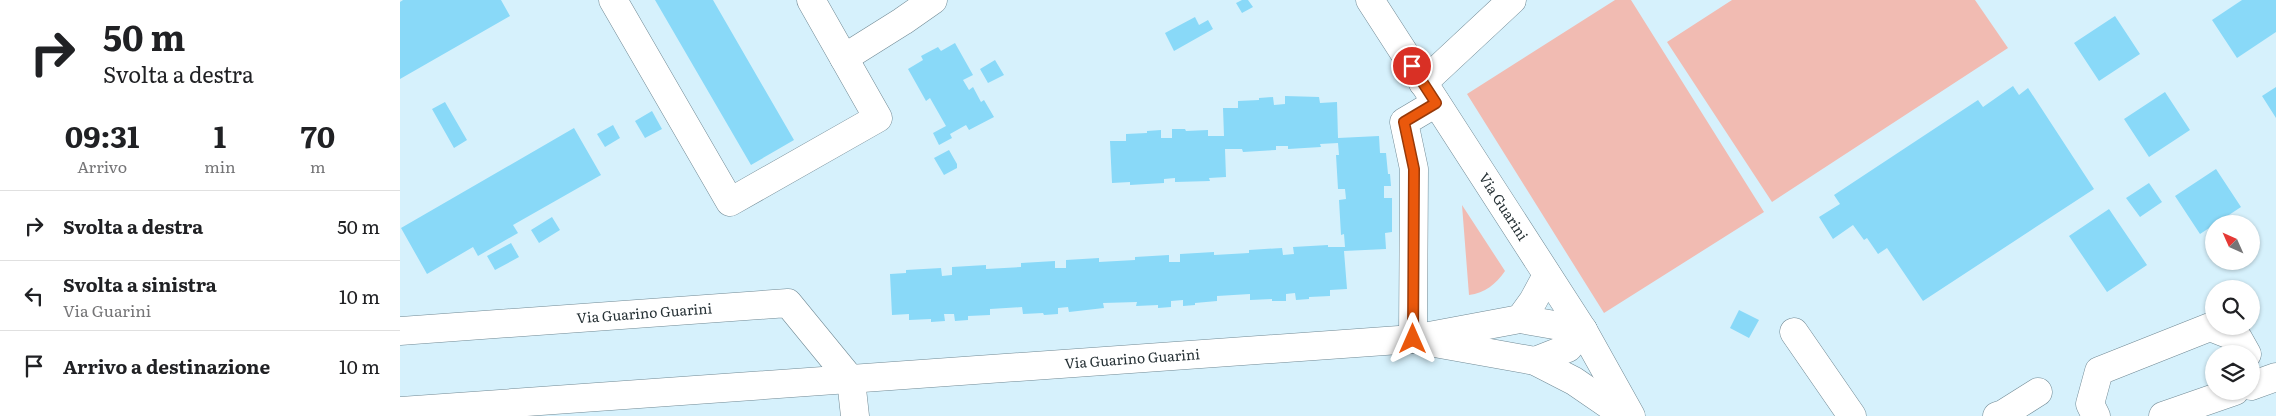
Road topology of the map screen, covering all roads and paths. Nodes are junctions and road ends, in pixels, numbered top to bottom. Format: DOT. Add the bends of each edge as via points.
graph roads {
  1 [pos="613,0"];
  2 [pos="811,0"];
  3 [pos="933,0"];
  4 [pos="1370,0"];
  5 [pos="1512,0"];
  6 [pos="844,58"];
  7 [pos="1429,93"];
  8 [pos="1547,275"];
  9 [pos="1520,319"];
  10 [pos="400,330"];
  11 [pos="1583,330"];
  12 [pos="1794,332"];
  13 [pos="1413,339"];
  14 [pos="2242,345"];
  15 [pos="1536,360"];
  16 [pos="851,380"];
  17 [pos="2038,392"];
  18 [pos="2208,400"];
  19 [pos="400,410"];
  20 [pos="2002,415"];
  21 [pos="855,416"];
  22 [pos="1625,416"];
  23 [pos="1631,416"];
  24 [pos="1852,416"];
  25 [pos="2096,416"];
  26 [pos="2163,416"];
  1 -- 6 [label="street" via="730,202 878,118"];
  2 -- 6 [label="street"];
  3 -- 6 [label="street"];
  4 -- 7 [label="street, Via Guarini"];
  5 -- 7 [label="street"];
  7 -- 8 [label="street, Via Guarini"];
  7 -- 13 [label="street" via="1404,122 1414,169"];
  8 -- 9 [label="street" via="1534,301"];
  8 -- 11 [label="street, Via Guarini"];
  9 -- 11 [label="street, Via Guarino Guarini"];
  9 -- 13 [label="street, Via Guarino Guarini"];
  10 -- 16 [label="street, Via Guarino Guarini" via="788,303"];
  11 -- 15 [label="street" via="1568,348"];
  11 -- 23 [label="street, Via Guarini"];
  12 -- 24 [label="street"];
  13 -- 15 [label="street, Via Guarino Guarini"];
  13 -- 16 [label="street, Via Guarino Guarini"];
  14 -- 25 [label="street" via="2238,338 2210,327 2099,371 2090,404"];
  15 -- 22 [label="street, Via Guarino Guarini"];
  16 -- 19 [label="street, Via Guarino Guarini"];
  16 -- 21 [label="street"];
  17 -- 20 [label="street"];
  18 -- 26 [label="street"];
}
